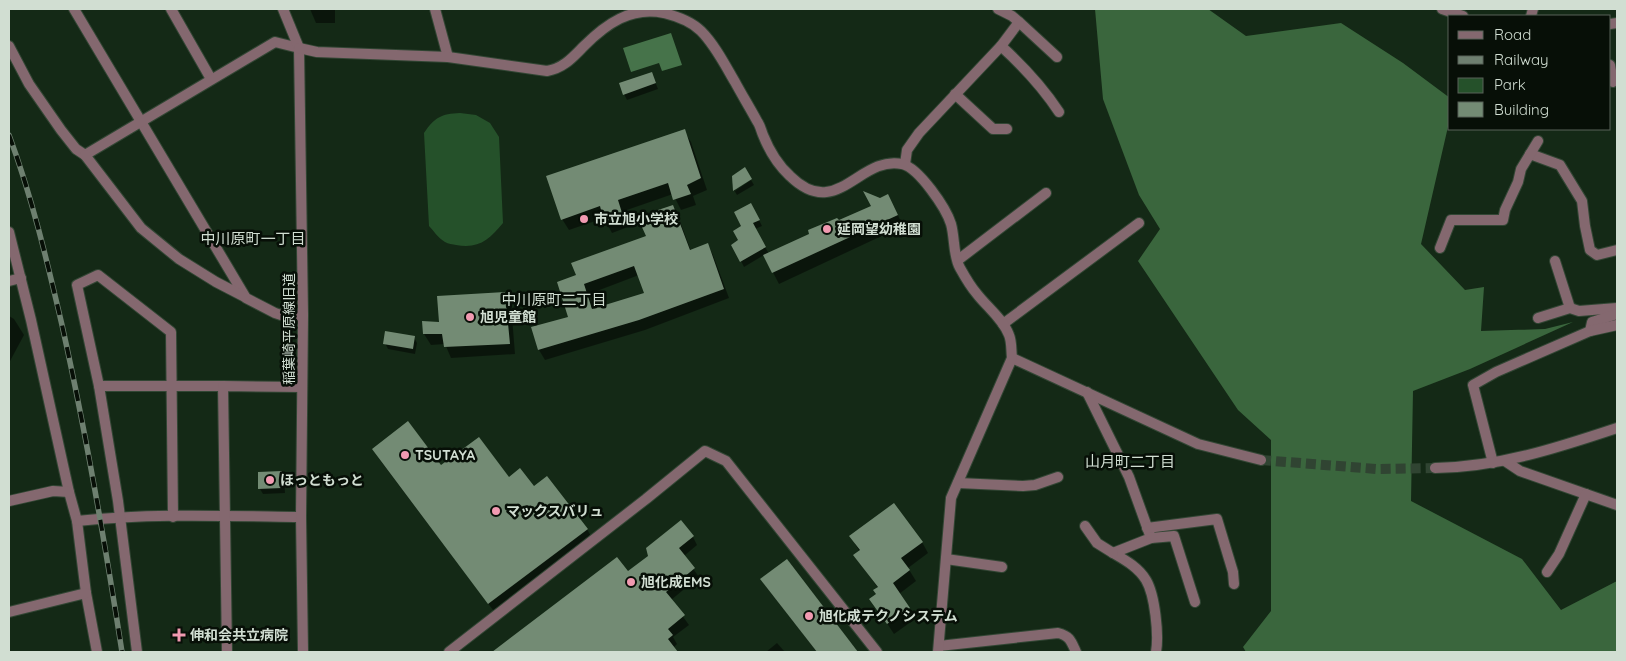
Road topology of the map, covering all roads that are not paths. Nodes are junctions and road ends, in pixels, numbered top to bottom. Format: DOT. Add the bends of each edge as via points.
graph roads {
  1 [pos="74,9"];
  2 [pos="171,9"];
  3 [pos="435,9"];
  4 [pos="998,9"];
  5 [pos="1442,9"];
  6 [pos="285,10"];
  7 [pos="1460,15"];
  8 [pos="1018,22"];
  9 [pos="9,46"];
  10 [pos="1001,46"];
  11 [pos="299,48"];
  12 [pos="448,57"];
  13 [pos="1057,57"];
  14 [pos="1611,71"];
  15 [pos="211,79"];
  16 [pos="1613,82"];
  17 [pos="955,94"];
  18 [pos="1060,112"];
  19 [pos="140,121"];
  20 [pos="1007,129"];
  21 [pos="1538,141"];
  22 [pos="1530,154"];
  23 [pos="85,155"];
  24 [pos="905,164"];
  25 [pos="1046,193"];
  26 [pos="1139,223"];
  27 [pos="9,232"];
  28 [pos="1440,248"];
  29 [pos="1617,250"];
  30 [pos="958,260"];
  31 [pos="1555,261"];
  32 [pos="21,278"];
  33 [pos="9,281"];
  34 [pos="246,298"];
  35 [pos="1570,308"];
  36 [pos="1617,308"];
  37 [pos="1617,314"];
  38 [pos="304,315"];
  39 [pos="1538,318"];
  40 [pos="1003,324"];
  41 [pos="1617,325"];
  42 [pos="1590,331"];
  43 [pos="1012,358"];
  44 [pos="171,385"];
  45 [pos="99,386"];
  46 [pos="223,386"];
  47 [pos="302,387"];
  48 [pos="1087,392"];
  49 [pos="1617,428"];
  50 [pos="1261,460"];
  51 [pos="1505,461"];
  52 [pos="1493,462"];
  53 [pos="1435,468"];
  54 [pos="1058,477"];
  55 [pos="958,483"];
  56 [pos="69,492"];
  57 [pos="1586,494"];
  58 [pos="9,501"];
  59 [pos="1617,505"];
  60 [pos="224,516"];
  61 [pos="173,517"];
  62 [pos="301,517"];
  63 [pos="120,518"];
  64 [pos="77,521"];
  65 [pos="1085,526"];
  66 [pos="1149,533"];
  67 [pos="1113,553"];
  68 [pos="946,559"];
  69 [pos="1002,567"];
  70 [pos="1547,572"];
  71 [pos="1234,584"];
  72 [pos="86,593"];
  73 [pos="1195,602"];
  74 [pos="9,612"];
  75 [pos="939,649"];
  76 [pos="97,652"];
  77 [pos="137,652"];
  78 [pos="227,652"];
  79 [pos="303,652"];
  80 [pos="449,652"];
  81 [pos="877,652"];
  82 [pos="1076,652"];
  83 [pos="1156,652"];
  1 -- 19 [label="street"];
  2 -- 15 [label="street"];
  3 -- 12 [label="street"];
  4 -- 8 [label="street"];
  5 -- 7 [label="street"];
  6 -- 11 [label="street, 稲葉崎平原線旧道"];
  8 -- 10 [label="street"];
  8 -- 13 [label="street"];
  9 -- 23 [label="street" via="29,84 61,130"];
  10 -- 17 [label="street"];
  10 -- 18 [label="street" via="1026,68"];
  11 -- 12 [label="street" via="317,52"];
  11 -- 15 [label="street" via="275,42"];
  11 -- 38 [label="street, 稲葉崎平原線旧道"];
  12 -- 24 [label="street" via="548,71 568,62 603,28 616,20 638,13 663,13 701,31 721,57 775,159 807,189 827,193 850,184 873,168 890,162"];
  14 -- 16 [label="street"];
  15 -- 19 [label="street"];
  17 -- 20 [label="street" via="992,130"];
  17 -- 24 [label="street" via="920,133 908,150"];
  19 -- 23 [label="street"];
  19 -- 34 [label="street"];
  21 -- 22 [label="street"];
  22 -- 28 [label="street" via="1504,210 1503,220 1451,220"];
  22 -- 29 [label="street" via="1560,165 1582,201 1590,250 1596,255"];
  23 -- 34 [label="street" via="141,228 179,259"];
  24 -- 30 [label="street" via="922,178 939,200 951,224"];
  25 -- 30 [label="street"];
  26 -- 40 [label="street"];
  27 -- 32 [label="street"];
  30 -- 40 [label="street" via="976,293"];
  31 -- 35 [label="street"];
  32 -- 33 [label="street"];
  32 -- 56 [label="street"];
  34 -- 38 [label="street" via="284,316"];
  35 -- 36 [label="street" via="1579,311"];
  35 -- 39 [label="street"];
  37 -- 42 [label="street" via="1592,322"];
  38 -- 47 [label="street, 稲葉崎平原線旧道"];
  40 -- 43 [label="street" via="1010,337"];
  41 -- 42 [label="street"];
  42 -- 52 [label="street" via="1473,385"];
  43 -- 48 [label="street"];
  43 -- 55 [label="street"];
  44 -- 45 [label="street"];
  44 -- 45 [label="street" via="171,332 98,275 77,285"];
  44 -- 46 [label="street"];
  44 -- 61 [label="street"];
  45 -- 63 [label="street"];
  46 -- 47 [label="street"];
  46 -- 60 [label="street"];
  47 -- 62 [label="street, 稲葉崎平原線旧道"];
  48 -- 50 [label="street" via="1198,444"];
  48 -- 66 [label="street" via="1129,477"];
  49 -- 51 [label="street"];
  51 -- 52 [label="street"];
  51 -- 57 [label="street" via="1520,471"];
  52 -- 53 [label="street"];
  54 -- 55 [label="street" via="1023,486"];
  55 -- 68 [label="street" via="951,498"];
  56 -- 58 [label="street" via="54,491"];
  56 -- 64 [label="street"];
  57 -- 59 [label="street"];
  57 -- 70 [label="street" via="1559,554"];
  60 -- 61 [label="street"];
  60 -- 62 [label="street"];
  60 -- 78 [label="street"];
  61 -- 63 [label="street"];
  62 -- 79 [label="street, 稲葉崎平原線旧道"];
  63 -- 64 [label="street"];
  63 -- 77 [label="street"];
  64 -- 72 [label="street"];
  65 -- 67 [label="street" via="1096,543"];
  66 -- 67 [label="street"];
  66 -- 71 [label="street" via="1217,520"];
  66 -- 73 [label="street" via="1174,536"];
  67 -- 83 [label="street" via="1146,580 1158,638"];
  68 -- 69 [label="street"];
  68 -- 75 [label="street"];
  72 -- 74 [label="street"];
  72 -- 76 [label="street"];
  75 -- 82 [label="street" via="1058,633 1066,635"];
  80 -- 81 [label="street" via="705,451 726,461"];
}
